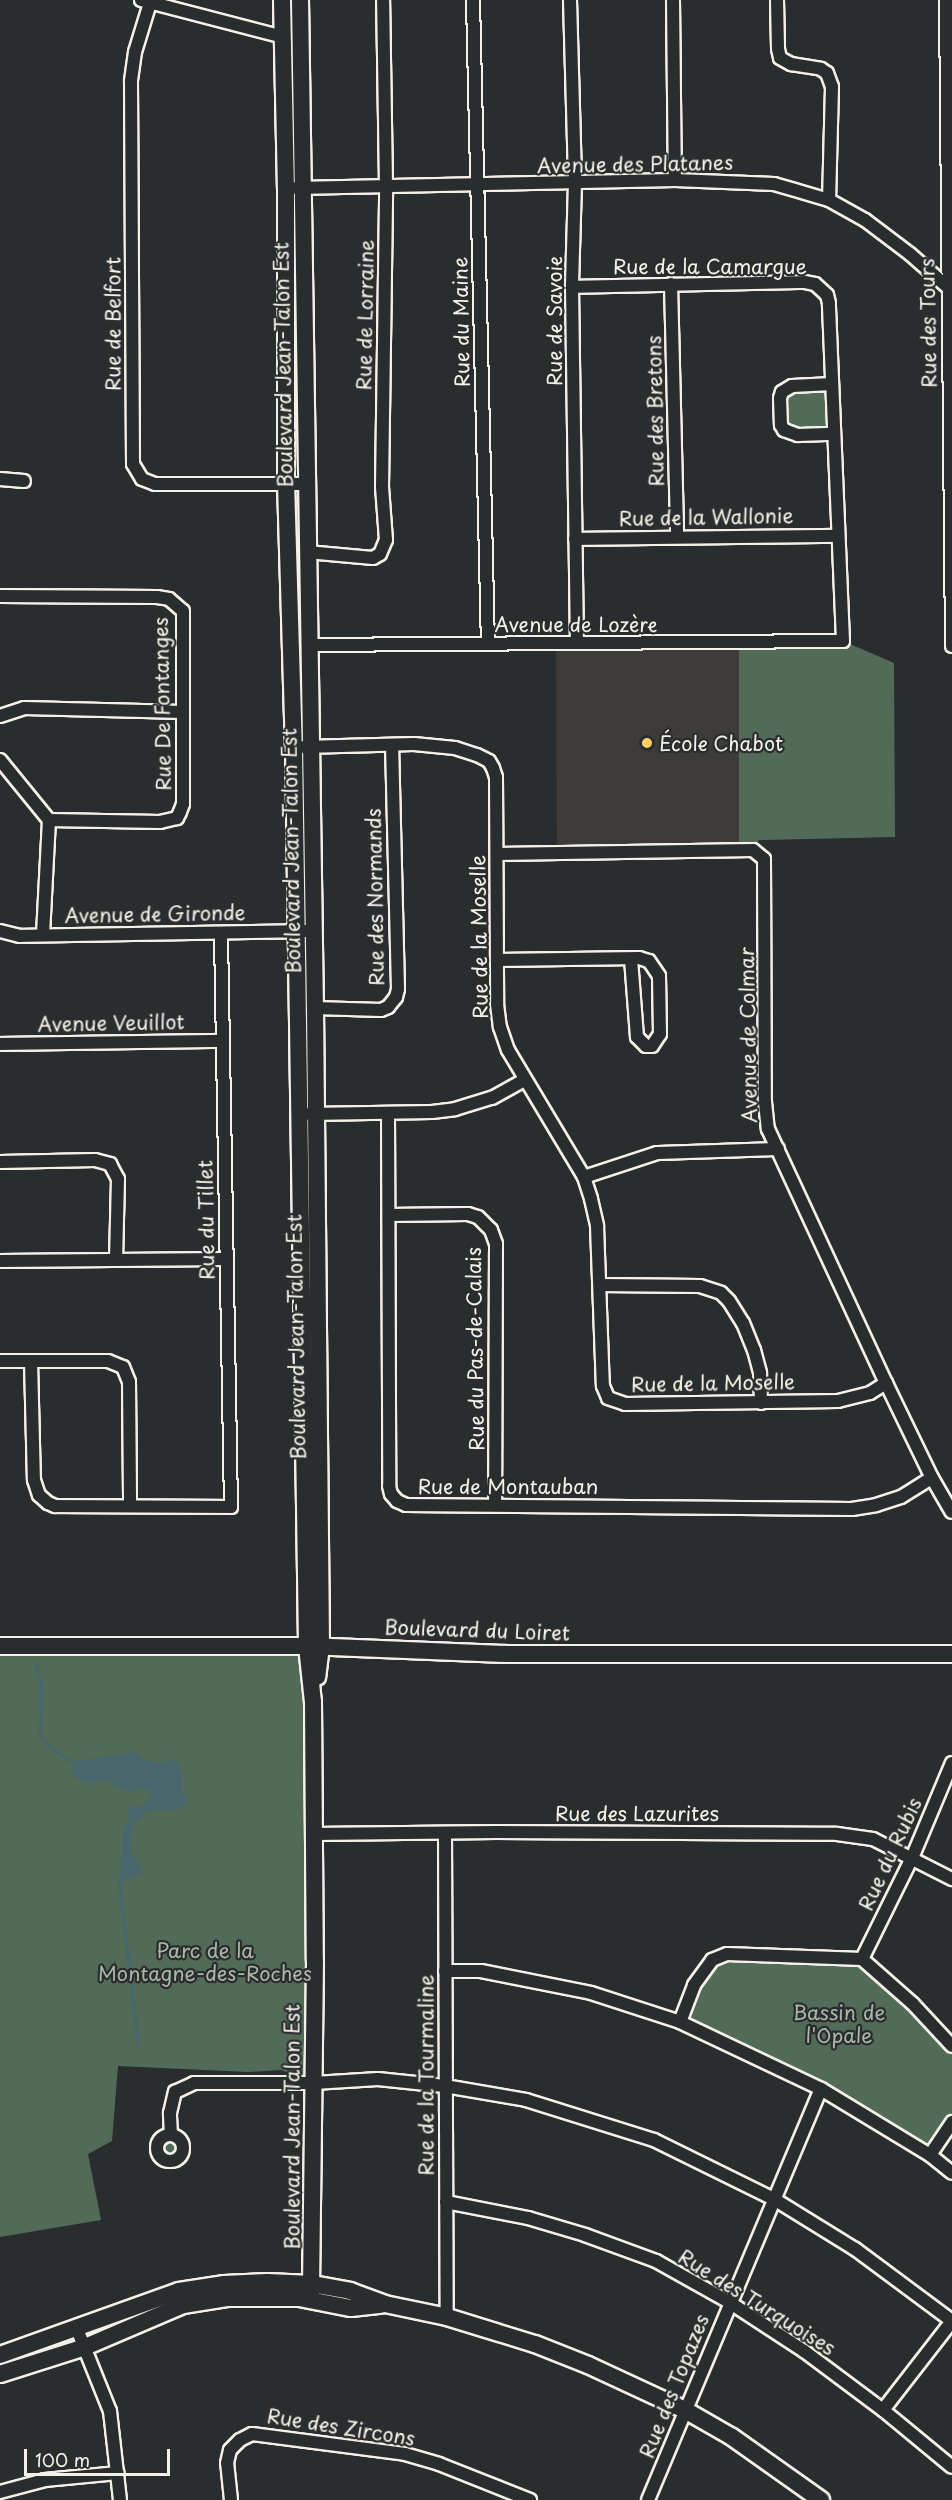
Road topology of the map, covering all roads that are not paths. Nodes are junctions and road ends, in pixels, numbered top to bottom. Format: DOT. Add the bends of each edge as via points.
graph roads {
  1 [pos="282,0"];
  2 [pos="300,0"];
  3 [pos="383,0"];
  4 [pos="473,0"];
  5 [pos="570,0"];
  6 [pos="672,0"];
  7 [pos="777,0"];
  8 [pos="946,0"];
  9 [pos="146,1"];
  10 [pos="283,37"];
  11 [pos="675,180"];
  12 [pos="574,183"];
  13 [pos="386,185"];
  14 [pos="478,185"];
  15 [pos="294,188"];
  16 [pos="829,200"];
  17 [pos="671,285"];
  18 [pos="572,287"];
  19 [pos="950,289"];
  20 [pos="832,384"];
  21 [pos="834,434"];
  22 [pos="0,479"];
  23 [pos="24,481"];
  24 [pos="285,483"];
  25 [pos="306,484"];
  26 [pos="837,536"];
  27 [pos="677,537"];
  28 [pos="575,538"];
  29 [pos="307,552"];
  30 [pos="0,596"];
  31 [pos="843,641"];
  32 [pos="577,642"];
  33 [pos="488,644"];
  34 [pos="309,645"];
  35 [pos="952,646"];
  36 [pos="183,712"];
  37 [pos="0,716"];
  38 [pos="392,745"];
  39 [pos="302,747"];
  40 [pos="0,760"];
  41 [pos="49,820"];
  42 [pos="497,854"];
  43 [pos="0,931"];
  44 [pos="304,931"];
  45 [pos="221,933"];
  46 [pos="44,935"];
  47 [pos="631,959"];
  48 [pos="497,960"];
  49 [pos="315,1008"];
  50 [pos="223,1041"];
  51 [pos="0,1044"];
  52 [pos="524,1080"];
  53 [pos="388,1113"];
  54 [pos="307,1114"];
  55 [pos="778,1149"];
  56 [pos="0,1161"];
  57 [pos="584,1177"];
  58 [pos="389,1215"];
  59 [pos="226,1259"];
  60 [pos="116,1260"];
  61 [pos="0,1261"];
  62 [pos="600,1285"];
  63 [pos="0,1361"];
  64 [pos="31,1361"];
  65 [pos="886,1383"];
  66 [pos="761,1403"];
  67 [pos="932,1478"];
  68 [pos="495,1504"];
  69 [pos="130,1506"];
  70 [pos="952,1512"];
  71 [pos="0,1646"];
  72 [pos="314,1646"];
  73 [pos="952,1654"];
  74 [pos="952,1763"];
  75 [pos="445,1833"];
  76 [pos="313,1834"];
  77 [pos="912,1858"];
  78 [pos="952,1879"];
  79 [pos="862,1959"];
  80 [pos="445,1971"];
  81 [pos="680,2022"];
  82 [pos="952,2046"];
  83 [pos="314,2083"];
  84 [pos="445,2086"];
  85 [pos="820,2089"];
  86 [pos="952,2122"];
  87 [pos="171,2134"];
  88 [pos="930,2155"];
  89 [pos="952,2173"];
  90 [pos="774,2199"];
  91 [pos="446,2202"];
  92 [pos="311,2292"];
  93 [pos="729,2302"];
  94 [pos="447,2317"];
  95 [pos="952,2321"];
  96 [pos="77,2329"];
  97 [pos="85,2348"];
  98 [pos="0,2355"];
  99 [pos="0,2374"];
  100 [pos="685,2410"];
  101 [pos="883,2410"];
  102 [pos="952,2467"];
  103 [pos="118,2472"];
  104 [pos="0,2492"];
  105 [pos="120,2500"];
  106 [pos="231,2500"];
  107 [pos="530,2500"];
  108 [pos="648,2500"];
  109 [pos="821,2500"];
  1 -- 10 [label="street, Boulevard Jean-Talon Est"];
  2 -- 15 [label="street, Boulevard Jean-Talon Est"];
  3 -- 13 [label="street, Rue de Lorraine"];
  4 -- 14 [label="street, Rue du Maine"];
  5 -- 12 [label="street, Rue de Savoie"];
  6 -- 11 [label="street"];
  7 -- 16 [label="street" via="780,58 821,69 827,73 832,87"];
  8 -- 19 [label="street, Rue des Tours"];
  9 -- 10 [label="street"];
  9 -- 24 [label="street, Rue de Belfort" via="131,82 133,464 142,479 155,484"];
  10 -- 15 [label="street, Boulevard Jean-Talon Est"];
  11 -- 12 [label="street, Avenue des Platanes"];
  11 -- 16 [label="street, Avenue des Platanes" via="774,184"];
  12 -- 14 [label="street, Avenue des Platanes"];
  12 -- 18 [label="street, Rue de Savoie"];
  13 -- 14 [label="street, Avenue des Platanes"];
  13 -- 15 [label="street, Avenue des Platanes"];
  13 -- 29 [label="street, Rue de Lorraine" via="384,549 373,558"];
  14 -- 33 [label="street, Rue du Maine"];
  15 -- 24 [label="street, Boulevard Jean-Talon Est"];
  15 -- 25 [label="street, Boulevard Jean-Talon Est"];
  16 -- 19 [label="street, Avenue des Platanes" via="883,233"];
  17 -- 18 [label="street, Rue de la Camargue"];
  17 -- 20 [label="street, Rue de la Camargue" via="815,284 830,303"];
  17 -- 27 [label="street, Rue des Bretons"];
  18 -- 28 [label="street, Rue de Savoie"];
  19 -- 35 [label="street, Rue des Tours"];
  20 -- 21 [label="street, Rue de la Camargue"];
  20 -- 21 [label="street" via="792,386 782,392 781,425 789,434"];
  21 -- 26 [label="street, Rue de la Camargue"];
  22 -- 23 [label="street"];
  24 -- 25 [label="street, Rue de Belfort"];
  24 -- 39 [label="street, Boulevard Jean-Talon Est"];
  25 -- 29 [label="street, Boulevard Jean-Talon Est"];
  26 -- 27 [label="street, Rue de la Wallonie"];
  26 -- 31 [label="street, Rue de la Camargue"];
  27 -- 28 [label="street, Rue de la Wallonie"];
  28 -- 32 [label="street, Rue de Savoie"];
  29 -- 34 [label="street, Boulevard Jean-Talon Est"];
  30 -- 36 [label="street, Rue De Fontanges" via="169,599 183,611"];
  31 -- 32 [label="street, Avenue de Lozère"];
  32 -- 33 [label="street, Avenue de Lozère"];
  33 -- 34 [label="street, Avenue de Lozère"];
  34 -- 39 [label="street, Boulevard Jean-Talon Est"];
  36 -- 37 [label="street" via="24,708"];
  36 -- 41 [label="street, Rue De Fontanges" via="183,804 177,818 160,822"];
  38 -- 39 [label="street, Rue de la Moselle"];
  38 -- 42 [label="street, Rue de la Moselle" via="455,748 489,761 496,777"];
  38 -- 49 [label="street, Rue des Normands" via="396,997 381,1010"];
  39 -- 44 [label="street, Boulevard Jean-Talon Est"];
  40 -- 41 [label="street"];
  41 -- 46 [label="street"];
  42 -- 48 [label="street, Rue de la Moselle"];
  42 -- 55 [label="street, Avenue de Colmar" via="753,850 759,853 766,868 765,1102 768,1129"];
  43 -- 46 [label="street, Avenue de Gironde" via="20,936"];
  44 -- 45 [label="street, Avenue de Gironde"];
  44 -- 49 [label="street, Boulevard Jean-Talon Est"];
  44 -- 54 [label="street, Boulevard Jean-Talon Est"];
  45 -- 46 [label="street, Avenue de Gironde"];
  45 -- 50 [label="street, Rue du Tillet"];
  47 -- 47 [label="street" via="649,961 659,976 660,1035 652,1046 646,1046 637,1037"];
  47 -- 48 [label="street"];
  48 -- 52 [label="street, Rue de la Moselle" via="500,1027"];
  49 -- 54 [label="street, Boulevard Jean-Talon Est"];
  50 -- 51 [label="street, Avenue Veuillot"];
  50 -- 59 [label="street, Rue du Tillet"];
  52 -- 53 [label="street" via="492,1098 465,1106"];
  52 -- 57 [label="street, Rue de la Moselle"];
  53 -- 54 [label="street"];
  53 -- 58 [label="street, Rue de Montauban"];
  54 -- 72 [label="street, Boulevard Jean-Talon Est"];
  55 -- 57 [label="street" via="657,1153"];
  55 -- 65 [label="street, Avenue de Colmar"];
  56 -- 60 [label="street" via="94,1160 110,1164 118,1179"];
  57 -- 62 [label="street, Rue de la Moselle" via="597,1226"];
  58 -- 68 [label="street, Rue du Pas-de-Calais" via="468,1215 478,1217 491,1230 496,1244"];
  58 -- 68 [label="street, Rue de Montauban" via="391,1494 406,1505"];
  59 -- 60 [label="street"];
  59 -- 69 [label="street, Rue du Tillet" via="231,1507"];
  60 -- 61 [label="street"];
  62 -- 66 [label="street" via="700,1286 721,1293 743,1323 754,1350"];
  62 -- 66 [label="street, Rue de la Moselle" via="603,1386 608,1398 625,1404"];
  63 -- 64 [label="street"];
  64 -- 69 [label="street" via="34,1480 39,1495 55,1506"];
  64 -- 69 [label="street" via="108,1361 123,1367"];
  65 -- 66 [label="street, Rue de la Moselle" via="856,1398"];
  65 -- 67 [label="street, Avenue de Colmar"];
  67 -- 68 [label="street, Rue de Montauban" via="901,1497 852,1509"];
  67 -- 70 [label="street, Avenue de Colmar"];
  71 -- 72 [label="street, Boulevard du Loiret"];
  72 -- 73 [label="street, Boulevard du Loiret" via="508,1654"];
  72 -- 76 [label="street, Boulevard Jean-Talon Est"];
  74 -- 77 [label="street, Rue du Rubis"];
  75 -- 76 [label="street, Rue des Lazurites"];
  75 -- 77 [label="street, Rue des Lazurites" via="837,1834 873,1839"];
  75 -- 80 [label="street, Rue de la Tourmaline"];
  76 -- 83 [label="street, Boulevard Jean-Talon Est"];
  77 -- 78 [label="street, Rue des Lazurites"];
  77 -- 79 [label="street, Rue du Rubis"];
  79 -- 81 [label="street" via="728,1954 712,1960 694,1985"];
  79 -- 82 [label="street" via="913,2004"];
  80 -- 81 [label="street" via="481,1971 591,1993"];
  80 -- 84 [label="street, Rue de la Tourmaline"];
  81 -- 85 [label="street"];
  83 -- 84 [label="street" via="378,2079"];
  83 -- 87 [label="street" via="194,2082 182,2086 171,2102"];
  83 -- 92 [label="street, Boulevard Jean-Talon Est"];
  84 -- 90 [label="street" via="526,2100 654,2140"];
  84 -- 91 [label="street, Rue de la Tourmaline"];
  85 -- 88 [label="street"];
  85 -- 90 [label="street, Rue des Topazes"];
  86 -- 88 [label="street"];
  88 -- 89 [label="street"];
  90 -- 93 [label="street, Rue des Topazes"];
  90 -- 95 [label="street" via="855,2249"];
  91 -- 93 [label="street, Rue des Turquoises" via="528,2218 585,2235 656,2261"];
  91 -- 94 [label="street, Rue de la Tourmaline"];
  92 -- 94 [label="street" via="350,2291 385,2304"];
  92 -- 96 [label="street" via="267,2282 179,2291"];
  92 -- 97 [label="street" via="183,2305"];
  93 -- 100 [label="street, Rue des Topazes"];
  93 -- 101 [label="street, Rue des Turquoises"];
  94 -- 100 [label="street" via="588,2364"];
  95 -- 101 [label="street"];
  96 -- 97 [label="street"];
  96 -- 98 [label="street"];
  97 -- 99 [label="street"];
  97 -- 103 [label="street" via="110,2411"];
  100 -- 108 [label="street, Rue des Topazes"];
  100 -- 109 [label="street" via="732,2437"];
  101 -- 102 [label="street, Rue des Turquoises"];
  103 -- 104 [label="street" via="45,2480"];
  103 -- 105 [label="street"];
  106 -- 107 [label="street, Rue des Zircons" via="227,2463 230,2450 252,2434 405,2454"];
}
